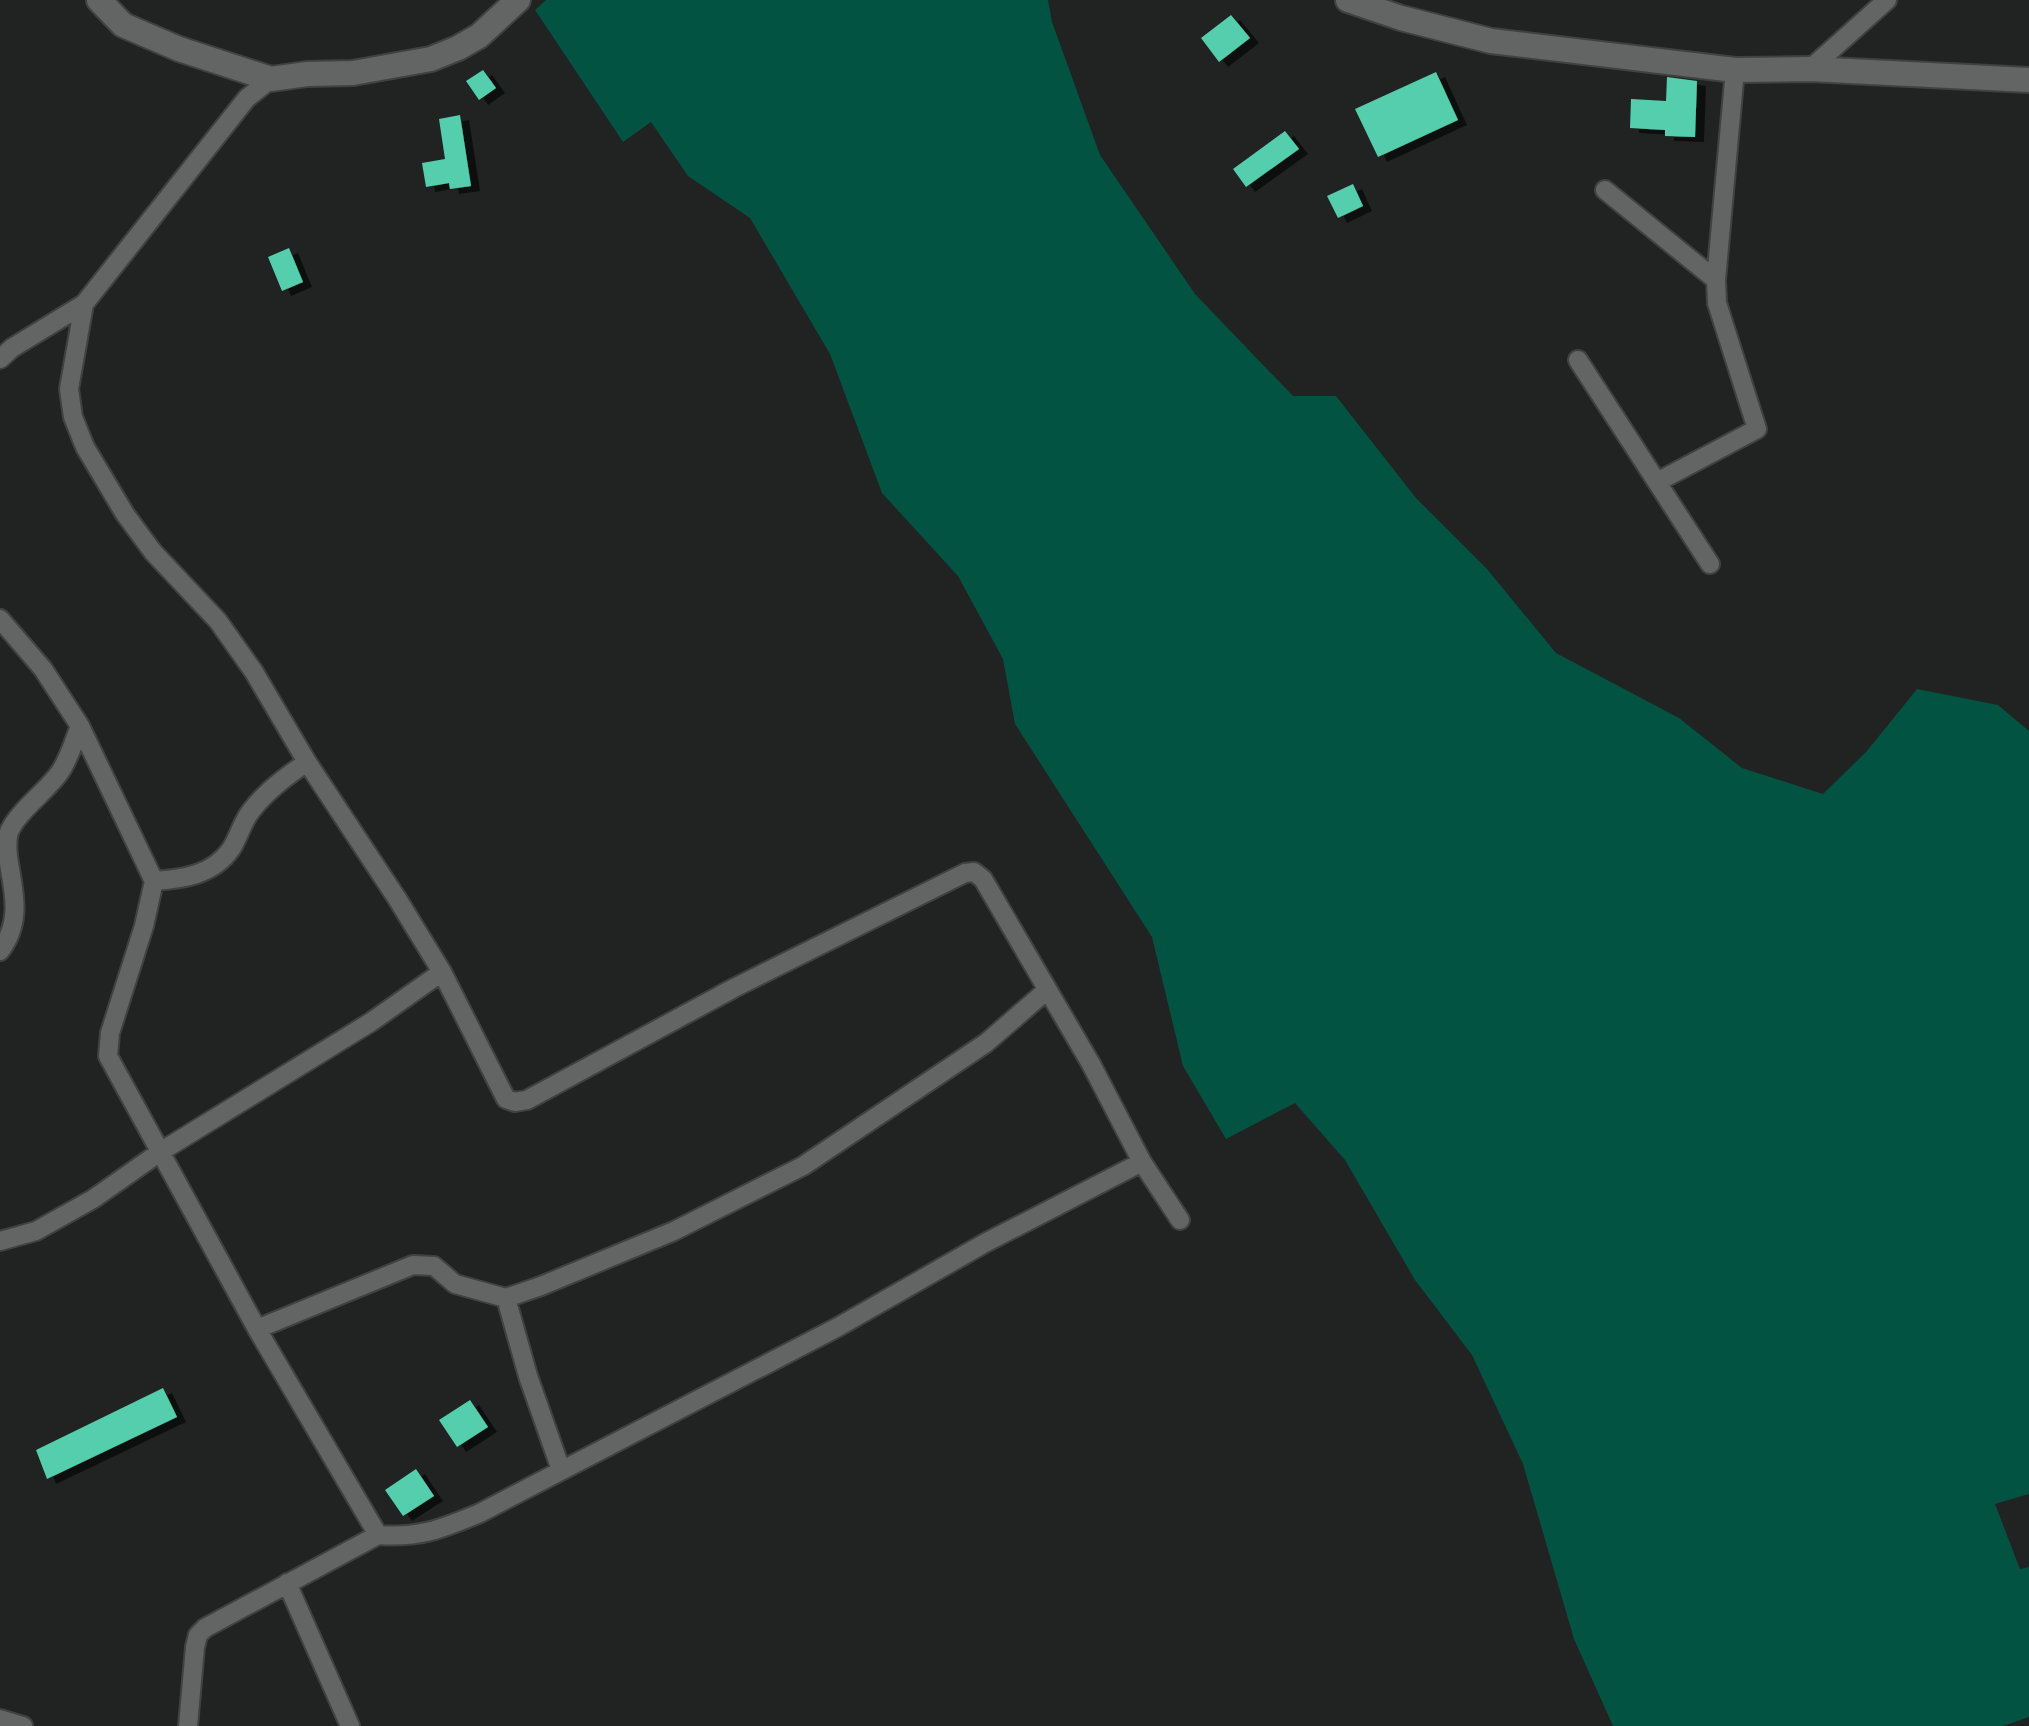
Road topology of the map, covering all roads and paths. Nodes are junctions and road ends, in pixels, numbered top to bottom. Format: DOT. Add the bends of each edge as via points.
graph roads {
  1 [pos="99,0"];
  2 [pos="518,0"];
  3 [pos="1348,0"];
  4 [pos="1887,0"];
  5 [pos="1810,69"];
  6 [pos="1735,70"];
  7 [pos="271,79"];
  8 [pos="2029,80"];
  9 [pos="1605,190"];
  10 [pos="1716,280"];
  11 [pos="84,304"];
  12 [pos="0,359"];
  13 [pos="1578,360"];
  14 [pos="1657,482"];
  15 [pos="1710,564"];
  16 [pos="0,619"];
  17 [pos="80,726"];
  18 [pos="307,762"];
  19 [pos="154,881"];
  20 [pos="0,951"];
  21 [pos="442,972"];
  22 [pos="1046,991"];
  23 [pos="160,1152"];
  24 [pos="1142,1162"];
  25 [pos="1180,1220"];
  26 [pos="0,1241"];
  27 [pos="506,1298"];
  28 [pos="257,1329"];
  29 [pos="561,1470"];
  30 [pos="378,1535"];
  31 [pos="287,1583"];
  32 [pos="0,1719"];
  33 [pos="23,1726"];
  34 [pos="188,1726"];
  35 [pos="350,1726"];
  1 -- 7 [label="street" via="123,25"];
  2 -- 7 [label="street" via="479,36 431,59 353,73"];
  3 -- 6 [label="street" via="1491,41"];
  4 -- 5 [label="street"];
  5 -- 6 [label="street"];
  5 -- 8 [label="street"];
  6 -- 10 [label="street"];
  7 -- 11 [label="street" via="247,98"];
  9 -- 10 [label="street"];
  10 -- 14 [label="street" via="1717,303 1757,429"];
  11 -- 12 [label="street"];
  11 -- 18 [label="street" via="69,389 85,447 153,552 218,621 254,672"];
  13 -- 14 [label="street"];
  14 -- 15 [label="street"];
  16 -- 17 [label="street" via="43,669"];
  17 -- 19 [label="street"];
  17 -- 20 [label="street" via="61,771 9,831 5,846 13,926"];
  18 -- 19 [label="street" via="250,811 231,849 216,865 194,876"];
  18 -- 21 [label="street"];
  19 -- 23 [label="street" via="108,1056"];
  21 -- 22 [label="street" via="506,1099 515,1102 965,873 983,879"];
  21 -- 23 [label="street"];
  22 -- 24 [label="street"];
  22 -- 27 [label="street" via="986,1043 803,1166 674,1231"];
  23 -- 26 [label="street" via="36,1231"];
  23 -- 28 [label="street"];
  24 -- 25 [label="street"];
  24 -- 29 [label="street"];
  27 -- 28 [label="street" via="455,1284 434,1266 413,1265"];
  27 -- 29 [label="street"];
  28 -- 30 [label="street"];
  29 -- 30 [label="street" via="447,1527 409,1537"];
  30 -- 31 [label="street"];
  31 -- 34 [label="street" via="198,1635"];
  31 -- 35 [label="street"];
  32 -- 33 [label="street"];
}
